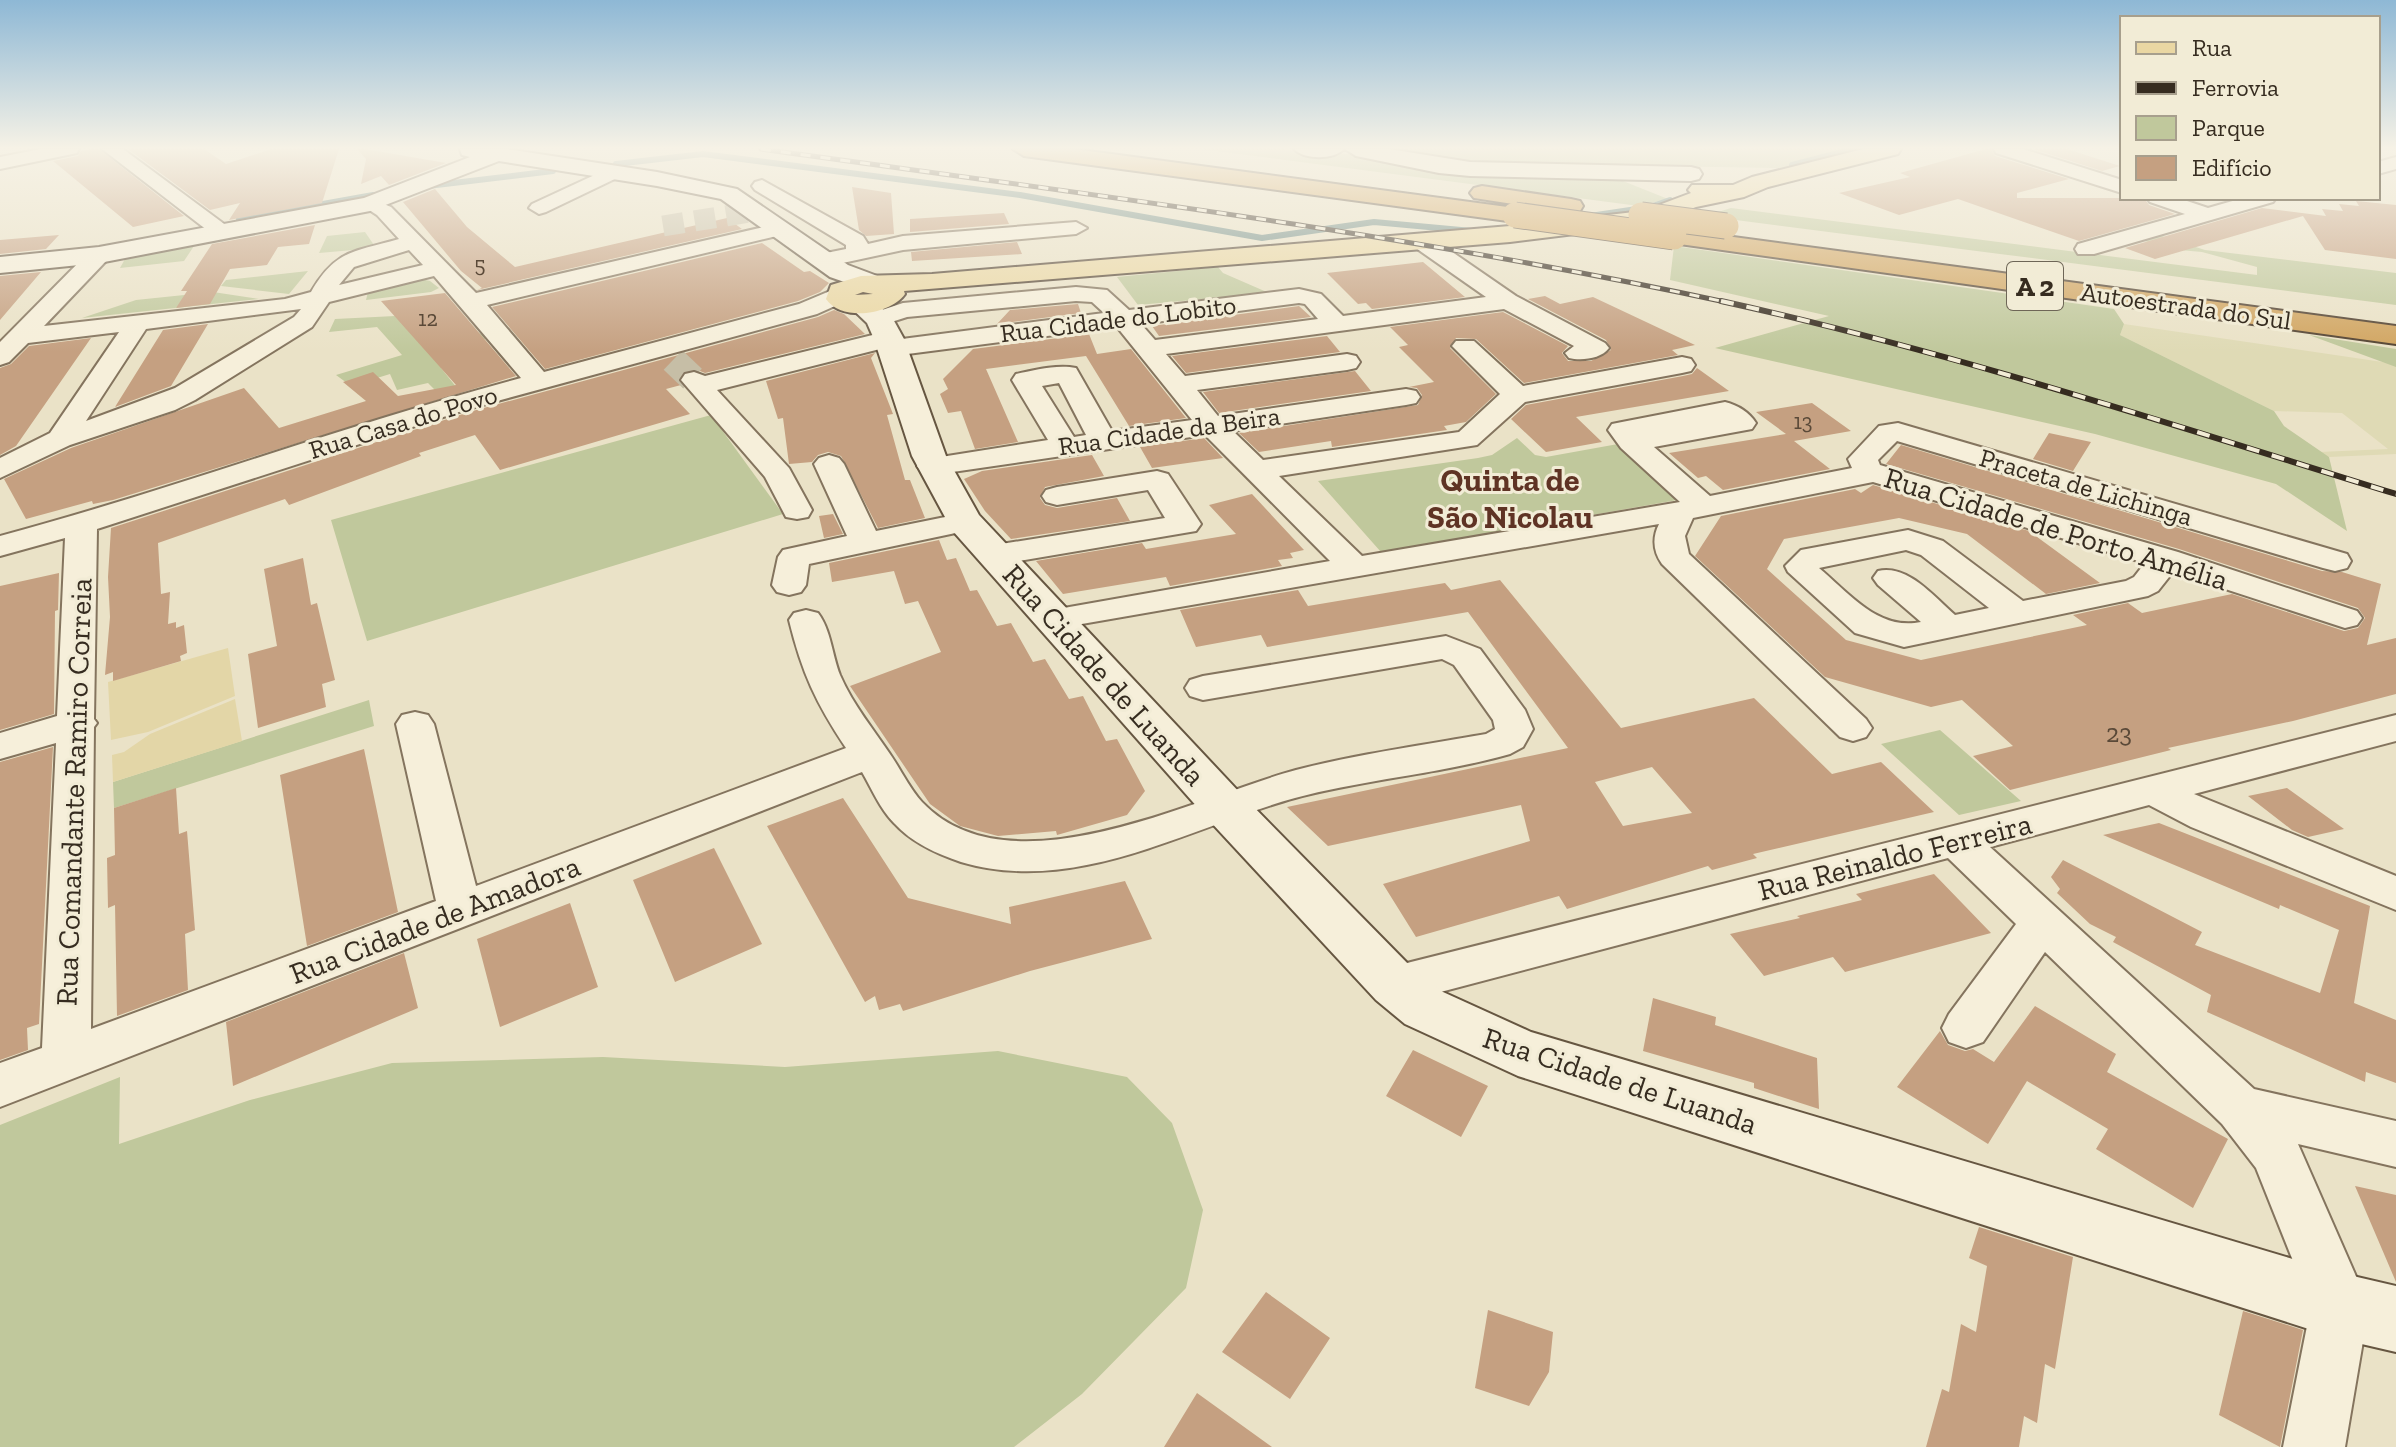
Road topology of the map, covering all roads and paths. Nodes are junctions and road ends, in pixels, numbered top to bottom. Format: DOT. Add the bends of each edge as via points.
graph roads {
  1 [pos="203,217"];
  2 [pos="301,217"];
  3 [pos="389,217"];
  4 [pos="762,217"];
  5 [pos="814,217"];
  6 [pos="1526,217"];
  7 [pos="1650,217"];
  8 [pos="1653,217"];
  9 [pos="2197,217"];
  10 [pos="1076,228"];
  11 [pos="781,229"];
  12 [pos="224,232"];
  13 [pos="1421,241"];
  14 [pos="413,242"];
  15 [pos="2086,249"];
  16 [pos="379,254"];
  17 [pos="99,255"];
  18 [pos="0,265"];
  19 [pos="437,268"];
  20 [pos="365,287"];
  21 [pos="864,296"];
  22 [pos="320,299"];
  23 [pos="471,301"];
  24 [pos="1508,301"];
  25 [pos="2396,315"];
  26 [pos="1122,317"];
  27 [pos="1335,322"];
  28 [pos="138,323"];
  29 [pos="2396,335"];
  30 [pos="20,336"];
  31 [pos="1465,346"];
  32 [pos="1146,349"];
  33 [pos="1578,353"];
  34 [pos="0,357"];
  35 [pos="1347,362"];
  36 [pos="1682,365"];
  37 [pos="538,382"];
  38 [pos="1176,385"];
  39 [pos="1517,395"];
  40 [pos="1406,397"];
  41 [pos="1211,425"];
  42 [pos="60,439"];
  43 [pos="1103,441"];
  44 [pos="1631,442"];
  45 [pos="1066,446"];
  46 [pos="829,464"];
  47 [pos="932,466"];
  48 [pos="0,469"];
  49 [pos="1258,470"];
  50 [pos="1869,474"];
  51 [pos="1057,496"];
  52 [pos="1693,509"];
  53 [pos="797,510"];
  54 [pos="965,522"];
  55 [pos="81,524"];
  56 [pos="1584,528"];
  57 [pos="866,542"];
  58 [pos="0,546"];
  59 [pos="995,555"];
  60 [pos="1673,557"];
  61 [pos="2166,559"];
  62 [pos="2335,561"];
  63 [pos="1354,567"];
  64 [pos="1890,578"];
  65 [pos="2017,613"];
  66 [pos="2345,618"];
  67 [pos="1053,619"];
  68 [pos="1948,627"];
  69 [pos="1203,688"];
  70 [pos="78,723"];
  71 [pos="415,724"];
  72 [pos="1853,728"];
  73 [pos="2396,728"];
  74 [pos="0,746"];
  75 [pos="870,754"];
  76 [pos="2157,792"];
  77 [pos="1224,806"];
  78 [pos="1955,840"];
  79 [pos="2396,894"];
  80 [pos="460,911"];
  81 [pos="2042,922"];
  82 [pos="1395,985"];
  83 [pos="1966,1028"];
  84 [pos="66,1061"];
  85 [pos="0,1085"];
  86 [pos="2240,1108"];
  87 [pos="2396,1144"];
  88 [pos="2340,1306"];
  89 [pos="2396,1319"];
  90 [pos="2314,1447"];
  1 -- 12 [label="street"];
  2 -- 12 [label="main road"];
  3 -- 14 [label="street"];
  4 -- 11 [label="main road"];
  5 -- 21 [label="street" via="855,241"];
  6 -- 29 [label="highway, Autoestrada do Sul / A 2, bridge"];
  7 -- 13 [label="main road, Rua Casa do Povo"];
  8 -- 25 [label="highway, Autoestrada do Sul / A 2, bridge"];
  9 -- 15 [label="street"];
  10 -- 21 [label="street" via="903,243"];
  11 -- 21 [label="main road"];
  11 -- 23 [label="street"];
  12 -- 17 [label="main road"];
  13 -- 21 [label="main road, Rua Casa do Povo" via="932,282"];
  13 -- 24 [label="street"];
  14 -- 16 [label="street"];
  14 -- 19 [label="street"];
  16 -- 20 [label="street"];
  16 -- 22 [label="street" via="352,257 341,265"];
  17 -- 18 [label="main road"];
  17 -- 30 [label="street"];
  19 -- 20 [label="street"];
  19 -- 23 [label="street"];
  20 -- 22 [label="street"];
  21 -- 26 [label="street, Rua Cidade do Lobito"];
  21 -- 26 [label="street" via="903,310 1090,293 1105,299"];
  21 -- 37 [label="street, Rua Casa do Povo" via="667,354"];
  21 -- 47 [label="main road, Rua Cidade de Luanda"];
  21 -- 53 [label="street" via="696,383 778,474"];
  22 -- 28 [label="street"];
  22 -- 42 [label="street" via="315,311 287,333 185,394"];
  23 -- 37 [label="street"];
  24 -- 27 [label="street"];
  24 -- 33 [label="street" via="1596,348"];
  26 -- 27 [label="street, Rua Cidade do Lobito" via="1299,296 1313,299"];
  26 -- 32 [label="street"];
  27 -- 32 [label="street"];
  28 -- 30 [label="street"];
  28 -- 42 [label="street"];
  30 -- 34 [label="street"];
  31 -- 39 [label="street"];
  32 -- 38 [label="street"];
  35 -- 38 [label="street"];
  36 -- 39 [label="street"];
  37 -- 55 [label="street, Rua Casa do Povo"];
  38 -- 41 [label="street"];
  39 -- 49 [label="street" via="1467,439"];
  40 -- 41 [label="street, Rua Cidade da Beira"];
  41 -- 43 [label="street, Rua Cidade da Beira"];
  41 -- 49 [label="street"];
  42 -- 48 [label="street"];
  43 -- 45 [label="street, Rua Cidade da Beira"];
  43 -- 45 [label="street" via="1067,374 1025,380"];
  44 -- 52 [label="street"];
  45 -- 47 [label="street, Rua Cidade da Beira"];
  46 -- 57 [label="street"];
  47 -- 54 [label="main road, Rua Cidade de Luanda"];
  49 -- 63 [label="street"];
  50 -- 52 [label="street, Rua Cidade de Porto Amélia"];
  50 -- 61 [label="street, Rua Cidade de Porto Amélia" via="1905,480"];
  50 -- 62 [label="street, Praceta de Lichinga" via="1863,459 1889,432 1898,432"];
  51 -- 59 [label="street" via="1157,480 1185,524"];
  52 -- 56 [label="street, Rua Cidade de Porto Amélia"];
  52 -- 60 [label="street" via="1669,536"];
  54 -- 57 [label="street"];
  54 -- 59 [label="main road, Rua Cidade de Luanda"];
  55 -- 58 [label="street, Rua Casa do Povo"];
  55 -- 70 [label="street, Rua Comandante Ramiro Correia"];
  56 -- 60 [label="street" via="1630,538"];
  56 -- 63 [label="street, Rua Cidade de Porto Amélia"];
  57 -- 75 [label="street" via="794,557 797,603 824,681"];
  59 -- 67 [label="main road, Rua Cidade de Luanda"];
  60 -- 72 [label="street"];
  61 -- 65 [label="street" via="2141,587"];
  61 -- 66 [label="street, Rua Cidade de Porto Amélia"];
  63 -- 67 [label="street, Rua Cidade de Porto Amélia"];
  64 -- 68 [label="street"];
  65 -- 68 [label="street"];
  65 -- 68 [label="street" via="1918,542 1812,557 1802,563 1804,572 1870,628 1904,636"];
  67 -- 77 [label="main road, Rua Cidade de Luanda"];
  69 -- 77 [label="street" via="1446,647 1467,657 1514,729 1496,745 1273,790"];
  70 -- 74 [label="street"];
  70 -- 84 [label="street, Rua Comandante Ramiro Correia"];
  71 -- 80 [label="street"];
  73 -- 76 [label="street, Rua Reinaldo Ferreira"];
  75 -- 77 [label="street" via="909,814 929,831 964,849 1006,858 1054,856"];
  75 -- 80 [label="street, Rua Cidade de Amadora"];
  76 -- 78 [label="street, Rua Reinaldo Ferreira"];
  76 -- 79 [label="street"];
  77 -- 82 [label="main road, Rua Cidade de Luanda"];
  78 -- 81 [label="street"];
  78 -- 82 [label="street, Rua Reinaldo Ferreira"];
  80 -- 84 [label="street, Rua Cidade de Amadora"];
  81 -- 83 [label="street"];
  81 -- 86 [label="street"];
  82 -- 88 [label="main road, Rua Cidade de Luanda" via="1424,1008 1518,1052"];
  84 -- 85 [label="street, Rua Cidade de Amadora"];
  86 -- 87 [label="street"];
  86 -- 88 [label="street" via="2278,1157"];
  88 -- 89 [label="main road, Rua Cidade de Luanda"];
  88 -- 90 [label="street"];
}
